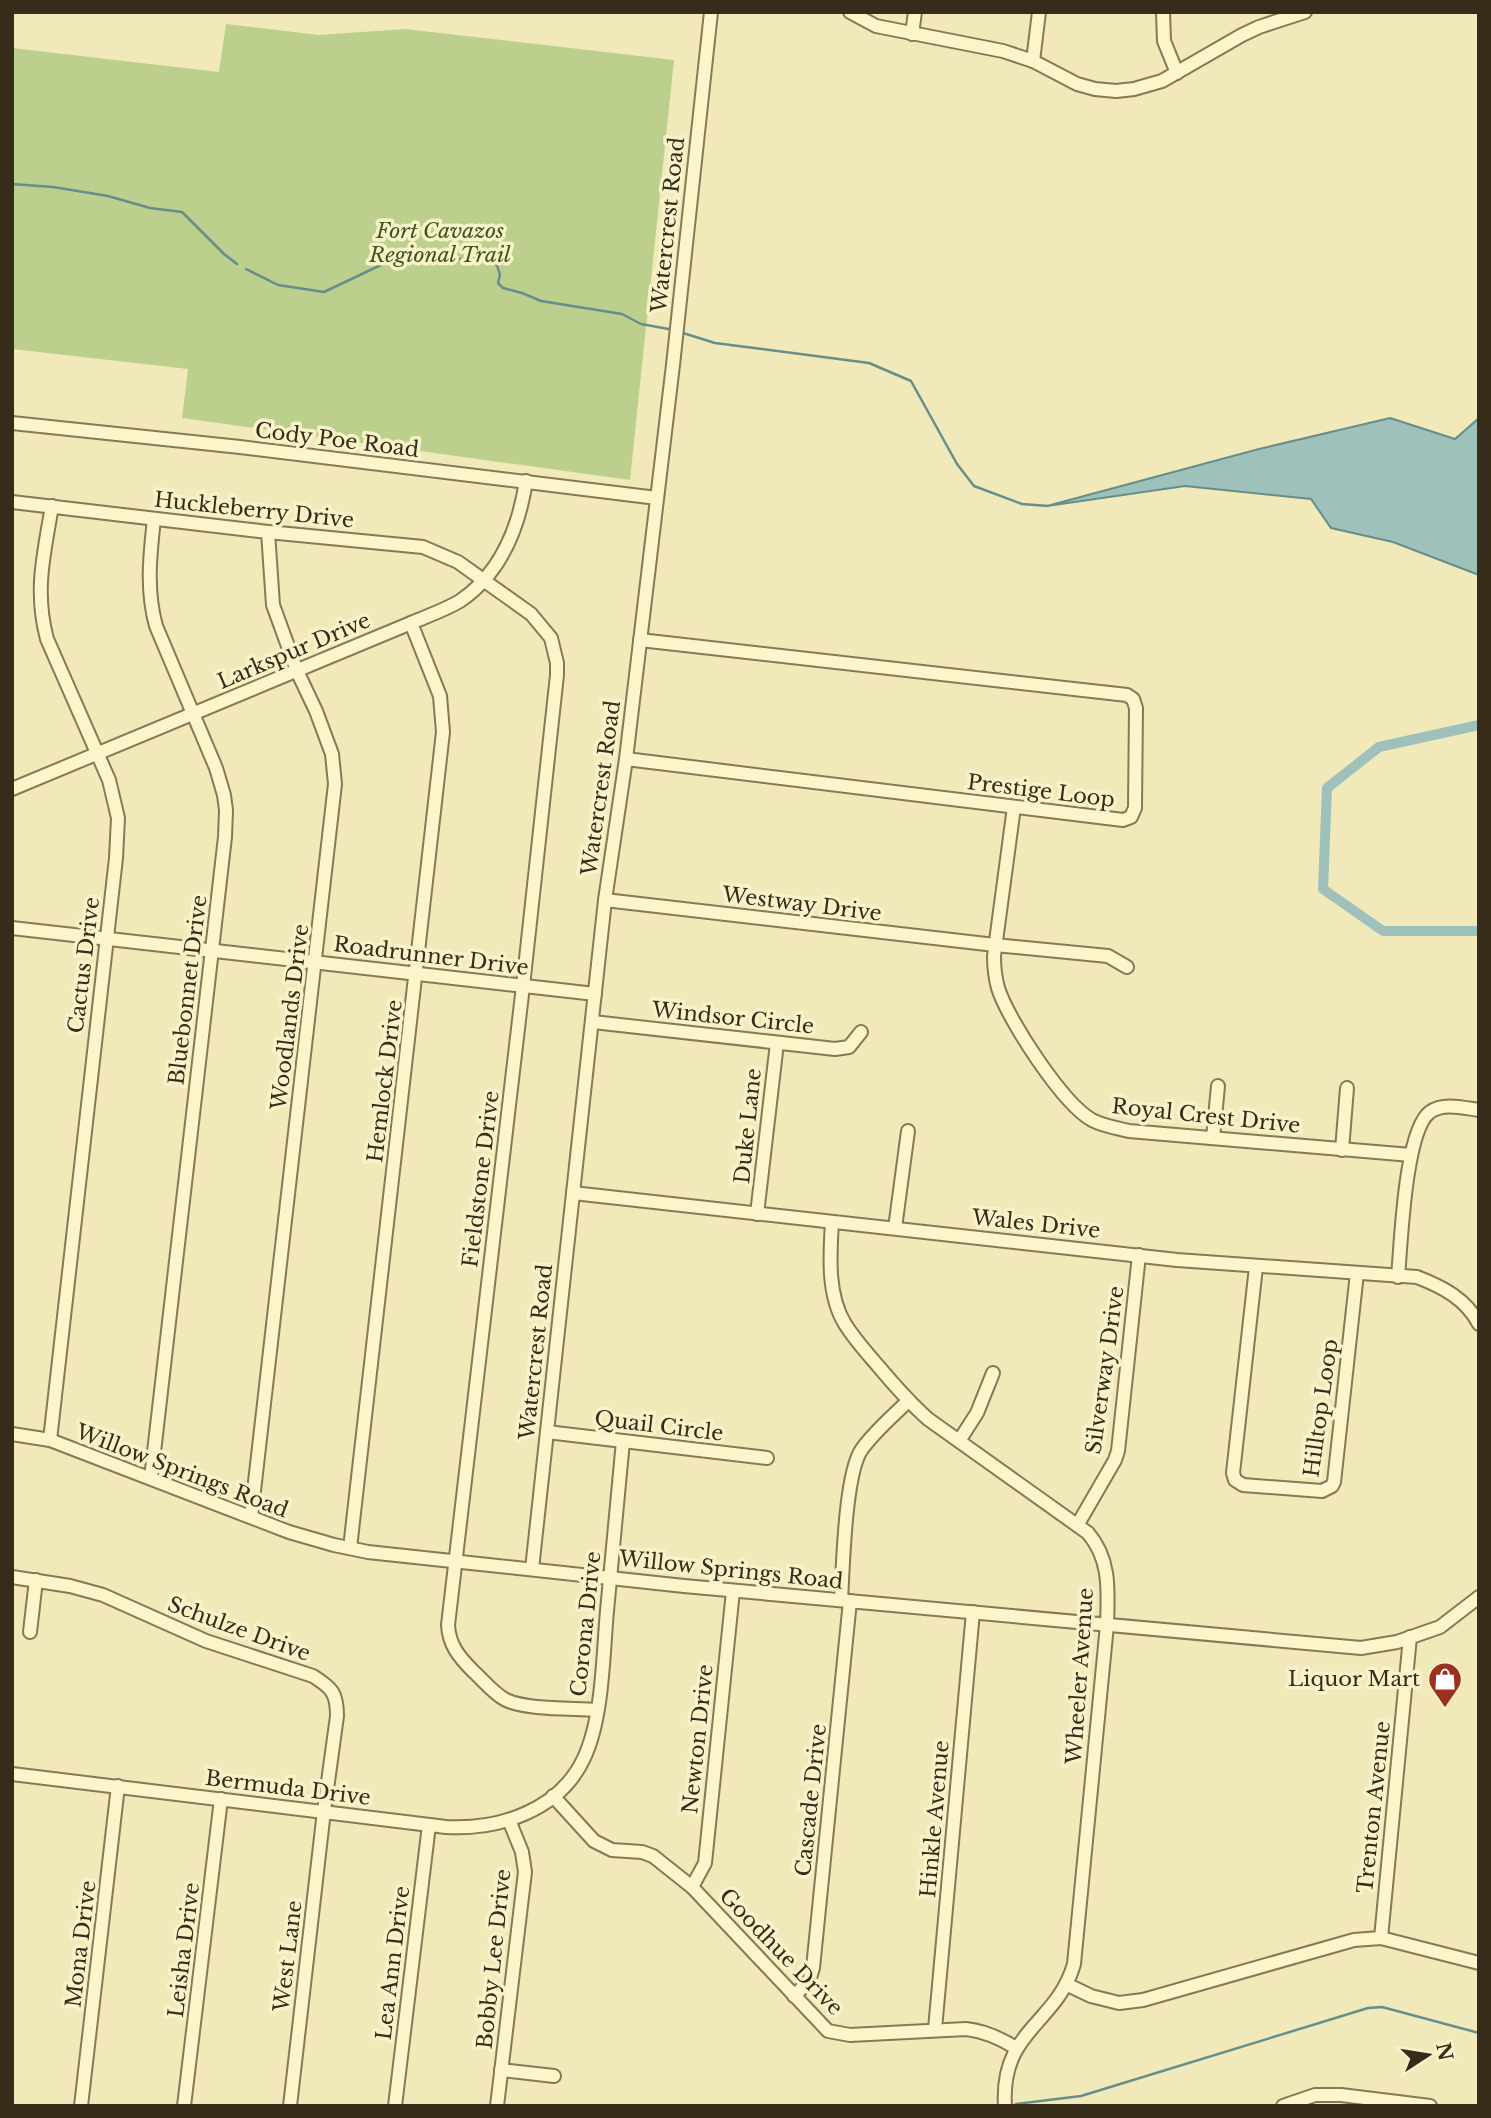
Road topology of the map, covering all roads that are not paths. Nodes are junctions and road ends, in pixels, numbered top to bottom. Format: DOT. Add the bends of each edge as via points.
graph roads {
  1 [pos="711,12"];
  2 [pos="850,12"];
  3 [pos="915,12"];
  4 [pos="1039,12"];
  5 [pos="1163,12"];
  6 [pos="1305,12"];
  7 [pos="912,34"];
  8 [pos="1033,61"];
  9 [pos="1177,73"];
  10 [pos="12,423"];
  11 [pos="526,481"];
  12 [pos="657,498"];
  13 [pos="12,502"];
  14 [pos="52,506"];
  15 [pos="154,519"];
  16 [pos="268,532"];
  17 [pos="483,579"];
  18 [pos="411,623"];
  19 [pos="640,640"];
  20 [pos="297,671"];
  21 [pos="194,714"];
  22 [pos="98,753"];
  23 [pos="626,759"];
  24 [pos="12,789"];
  25 [pos="1014,807"];
  26 [pos="605,900"];
  27 [pos="12,928"];
  28 [pos="106,940"];
  29 [pos="995,946"];
  30 [pos="212,950"];
  31 [pos="316,962"];
  32 [pos="1127,967"];
  33 [pos="417,972"];
  34 [pos="523,986"];
  35 [pos="595,994"];
  36 [pos="593,1022"];
  37 [pos="861,1032"];
  38 [pos="777,1043"];
  39 [pos="1218,1086"];
  40 [pos="1347,1088"];
  41 [pos="1479,1110"];
  42 [pos="908,1131"];
  43 [pos="1213,1138"];
  44 [pos="1342,1150"];
  45 [pos="1411,1155"];
  46 [pos="573,1193"];
  47 [pos="757,1214"];
  48 [pos="832,1222"];
  49 [pos="895,1228"];
  50 [pos="1139,1255"];
  51 [pos="1255,1267"];
  52 [pos="1357,1273"];
  53 [pos="1398,1277"];
  54 [pos="1479,1324"];
  55 [pos="993,1373"];
  56 [pos="908,1401"];
  57 [pos="547,1432"];
  58 [pos="12,1434"];
  59 [pos="50,1440"];
  60 [pos="623,1441"];
  61 [pos="959,1441"];
  62 [pos="767,1458"];
  63 [pos="151,1478"];
  64 [pos="251,1517"];
  65 [pos="1077,1524"];
  66 [pos="350,1548"];
  67 [pos="454,1560"];
  68 [pos="532,1569"];
  69 [pos="12,1577"];
  70 [pos="610,1577"];
  71 [pos="36,1580"];
  72 [pos="733,1591"];
  73 [pos="1479,1597"];
  74 [pos="846,1600"];
  75 [pos="1479,1608"];
  76 [pos="974,1612"];
  77 [pos="1459,1614"];
  78 [pos="1107,1625"];
  79 [pos="30,1632"];
  80 [pos="1410,1637"];
  81 [pos="597,1710"];
  82 [pos="12,1774"];
  83 [pos="118,1786"];
  84 [pos="552,1796"];
  85 [pos="221,1799"];
  86 [pos="324,1811"];
  87 [pos="509,1820"];
  88 [pos="429,1825"];
  89 [pos="692,1887"];
  90 [pos="1381,1938"];
  91 [pos="1479,1963"];
  92 [pos="1066,1984"];
  93 [pos="794,1996"];
  94 [pos="934,2029"];
  95 [pos="1016,2048"];
  96 [pos="501,2070"];
  97 [pos="554,2076"];
  98 [pos="1342,2100"];
  99 [pos="81,2106"];
  100 [pos="184,2106"];
  101 [pos="290,2106"];
  102 [pos="395,2106"];
  103 [pos="497,2106"];
  104 [pos="1006,2106"];
  105 [pos="1283,2106"];
  106 [pos="1430,2106"];
  1 -- 12 [label="street, Watercrest Road"];
  2 -- 7 [label="street" via="876,26"];
  3 -- 7 [label="street"];
  4 -- 8 [label="street"];
  5 -- 9 [label="street" via="1164,41"];
  6 -- 9 [label="street" via="1242,35"];
  7 -- 8 [label="street"];
  8 -- 9 [label="street" via="1077,84 1116,91 1147,86"];
  10 -- 11 [label="street, Cody Poe Road"];
  11 -- 12 [label="street, Cody Poe Road"];
  11 -- 17 [label="street, Larkspur Drive" via="516,527 503,555"];
  12 -- 19 [label="street, Watercrest Road"];
  13 -- 14 [label="street, Huckleberry Drive"];
  14 -- 15 [label="street, Huckleberry Drive"];
  14 -- 22 [label="street, Cactus Drive" via="40,578 41,617"];
  15 -- 16 [label="street, Huckleberry Drive"];
  15 -- 21 [label="street, Bluebonnet Drive" via="149,558 151,607"];
  16 -- 17 [label="street, Huckleberry Drive" via="423,547"];
  16 -- 20 [label="street, Woodlands Drive" via="273,605"];
  17 -- 18 [label="street, Larkspur Drive" via="458,602"];
  17 -- 34 [label="street, Fieldstone Drive" via="547,631 557,663"];
  18 -- 20 [label="street, Larkspur Drive"];
  18 -- 33 [label="street, Hemlock Drive" via="440,696 443,732"];
  19 -- 23 [label="street, Watercrest Road"];
  19 -- 25 [label="street, Prestige Loop" via="1133,699 1135,808 1131,817 1123,820"];
  20 -- 21 [label="street, Larkspur Drive"];
  20 -- 31 [label="street, Woodlands Drive" via="332,754 335,783"];
  21 -- 22 [label="street, Larkspur Drive"];
  21 -- 30 [label="street, Bluebonnet Drive" via="216,768 226,810"];
  22 -- 24 [label="street, Larkspur Drive"];
  22 -- 28 [label="street, Cactus Drive" via="118,818"];
  23 -- 25 [label="street, Prestige Loop"];
  23 -- 26 [label="street, Watercrest Road"];
  25 -- 29 [label="street, Royal Crest Drive"];
  26 -- 29 [label="street, Westway Drive"];
  26 -- 35 [label="street, Watercrest Road"];
  27 -- 28 [label="street, Roadrunner Drive"];
  28 -- 30 [label="street, Roadrunner Drive"];
  28 -- 59 [label="street, Cactus Drive"];
  29 -- 32 [label="street, Westway Drive" via="1108,956"];
  29 -- 43 [label="street, Royal Crest Drive" via="998,988 1013,1020 1082,1113 1093,1121 1129,1131"];
  30 -- 31 [label="street, Roadrunner Drive"];
  30 -- 63 [label="street, Bluebonnet Drive"];
  31 -- 33 [label="street, Roadrunner Drive"];
  31 -- 64 [label="street, Woodlands Drive"];
  33 -- 34 [label="street, Roadrunner Drive"];
  33 -- 66 [label="street, Hemlock Drive"];
  34 -- 35 [label="street, Roadrunner Drive"];
  34 -- 67 [label="street, Fieldstone Drive"];
  35 -- 36 [label="street, Watercrest Road"];
  36 -- 38 [label="street, Windsor Circle"];
  36 -- 46 [label="street, Watercrest Road"];
  37 -- 38 [label="street, Windsor Circle" via="849,1047 835,1049"];
  38 -- 47 [label="street, Duke Lane"];
  39 -- 43 [label="street"];
  40 -- 44 [label="street"];
  41 -- 45 [label="street" via="1444,1106 1431,1111 1420,1123"];
  42 -- 49 [label="street"];
  43 -- 44 [label="street, Royal Crest Drive"];
  44 -- 45 [label="street, Royal Crest Drive"];
  45 -- 53 [label="street"];
  46 -- 47 [label="street, Wales Drive"];
  46 -- 57 [label="street, Watercrest Road"];
  47 -- 48 [label="street, Wales Drive"];
  48 -- 49 [label="street, Wales Drive"];
  48 -- 56 [label="street, Wheeler Avenue" via="832,1283 844,1322"];
  49 -- 50 [label="street, Wales Drive"];
  50 -- 51 [label="street, Wales Drive"];
  50 -- 65 [label="street, Silverway Drive" via="1118,1451"];
  51 -- 52 [label="street, Wales Drive"];
  51 -- 52 [label="street, Hilltop Loop" via="1235,1480 1243,1485 1322,1491 1334,1482"];
  52 -- 53 [label="street, Wales Drive"];
  53 -- 54 [label="street, Wales Drive" via="1417,1277 1452,1293"];
  55 -- 61 [label="street"];
  56 -- 61 [label="street, Wheeler Avenue"];
  56 -- 74 [label="street, Cascade Drive" via="861,1450 855,1465 850,1484"];
  57 -- 60 [label="street, Quail Circle"];
  57 -- 68 [label="street, Watercrest Road"];
  58 -- 59 [label="street, Willow Springs Road"];
  59 -- 63 [label="street, Willow Springs Road"];
  60 -- 62 [label="street, Quail Circle"];
  60 -- 70 [label="street, Corona Drive"];
  61 -- 65 [label="street, Wheeler Avenue"];
  63 -- 64 [label="street, Willow Springs Road"];
  64 -- 66 [label="street, Willow Springs Road"];
  65 -- 78 [label="street, Wheeler Avenue" via="1095,1541 1105,1562"];
  66 -- 67 [label="street, Willow Springs Road"];
  67 -- 68 [label="street, Willow Springs Road"];
  67 -- 81 [label="street, Fieldstone Drive" via="448,1625 453,1648 461,1659 503,1699"];
  68 -- 70 [label="street, Willow Springs Road"];
  69 -- 71 [label="street, Schulze Drive"];
  70 -- 72 [label="street, Willow Springs Road"];
  70 -- 81 [label="street, Corona Drive"];
  71 -- 79 [label="street"];
  71 -- 86 [label="street, Schulze Drive" via="103,1595 206,1641 313,1676 327,1685 337,1703 337,1716"];
  72 -- 74 [label="street, Willow Springs Road"];
  72 -- 89 [label="street, Newton Drive" via="705,1863"];
  73 -- 77 [label="street, Willow Springs Road"];
  74 -- 76 [label="street, Willow Springs Road"];
  74 -- 93 [label="street, Cascade Drive" via="813,1968 810,1981"];
  75 -- 77 [label="street, Willow Springs Road"];
  76 -- 78 [label="street, Willow Springs Road"];
  76 -- 94 [label="street, Hinkle Avenue"];
  77 -- 80 [label="street, Willow Springs Road" via="1440,1627"];
  78 -- 80 [label="street, Willow Springs Road" via="1361,1648"];
  78 -- 92 [label="street, Wheeler Avenue" via="1074,1964"];
  80 -- 90 [label="street, Trenton Avenue"];
  81 -- 84 [label="street, Corona Drive" via="584,1758"];
  82 -- 83 [label="street, Bermuda Drive"];
  83 -- 85 [label="street, Bermuda Drive"];
  83 -- 99 [label="street, Mona Drive"];
  84 -- 87 [label="street, Bermuda Drive" via="538,1808"];
  84 -- 89 [label="street, Goodhue Drive" via="594,1841 611,1850 653,1856"];
  85 -- 86 [label="street, Bermuda Drive"];
  85 -- 100 [label="street, Leisha Drive"];
  86 -- 88 [label="street, Bermuda Drive"];
  86 -- 101 [label="street, West Lane"];
  87 -- 88 [label="street, Bermuda Drive" via="461,1828"];
  87 -- 96 [label="street, Bobby Lee Drive" via="525,1872"];
  88 -- 102 [label="street, Lea Ann Drive"];
  89 -- 93 [label="street, Goodhue Drive"];
  90 -- 91 [label="street"];
  90 -- 92 [label="street" via="1354,1940 1143,2000 1119,2003"];
  92 -- 95 [label="street, Wheeler Avenue"];
  93 -- 94 [label="street, Goodhue Drive" via="828,2031 850,2035"];
  94 -- 95 [label="street, Goodhue Drive" via="980,2031"];
  95 -- 104 [label="street, Wheeler Avenue" via="1009,2063"];
  96 -- 97 [label="street"];
  96 -- 103 [label="street, Bobby Lee Drive"];
  98 -- 105 [label="street" via="1315,2095"];
  98 -- 106 [label="street"];
}
